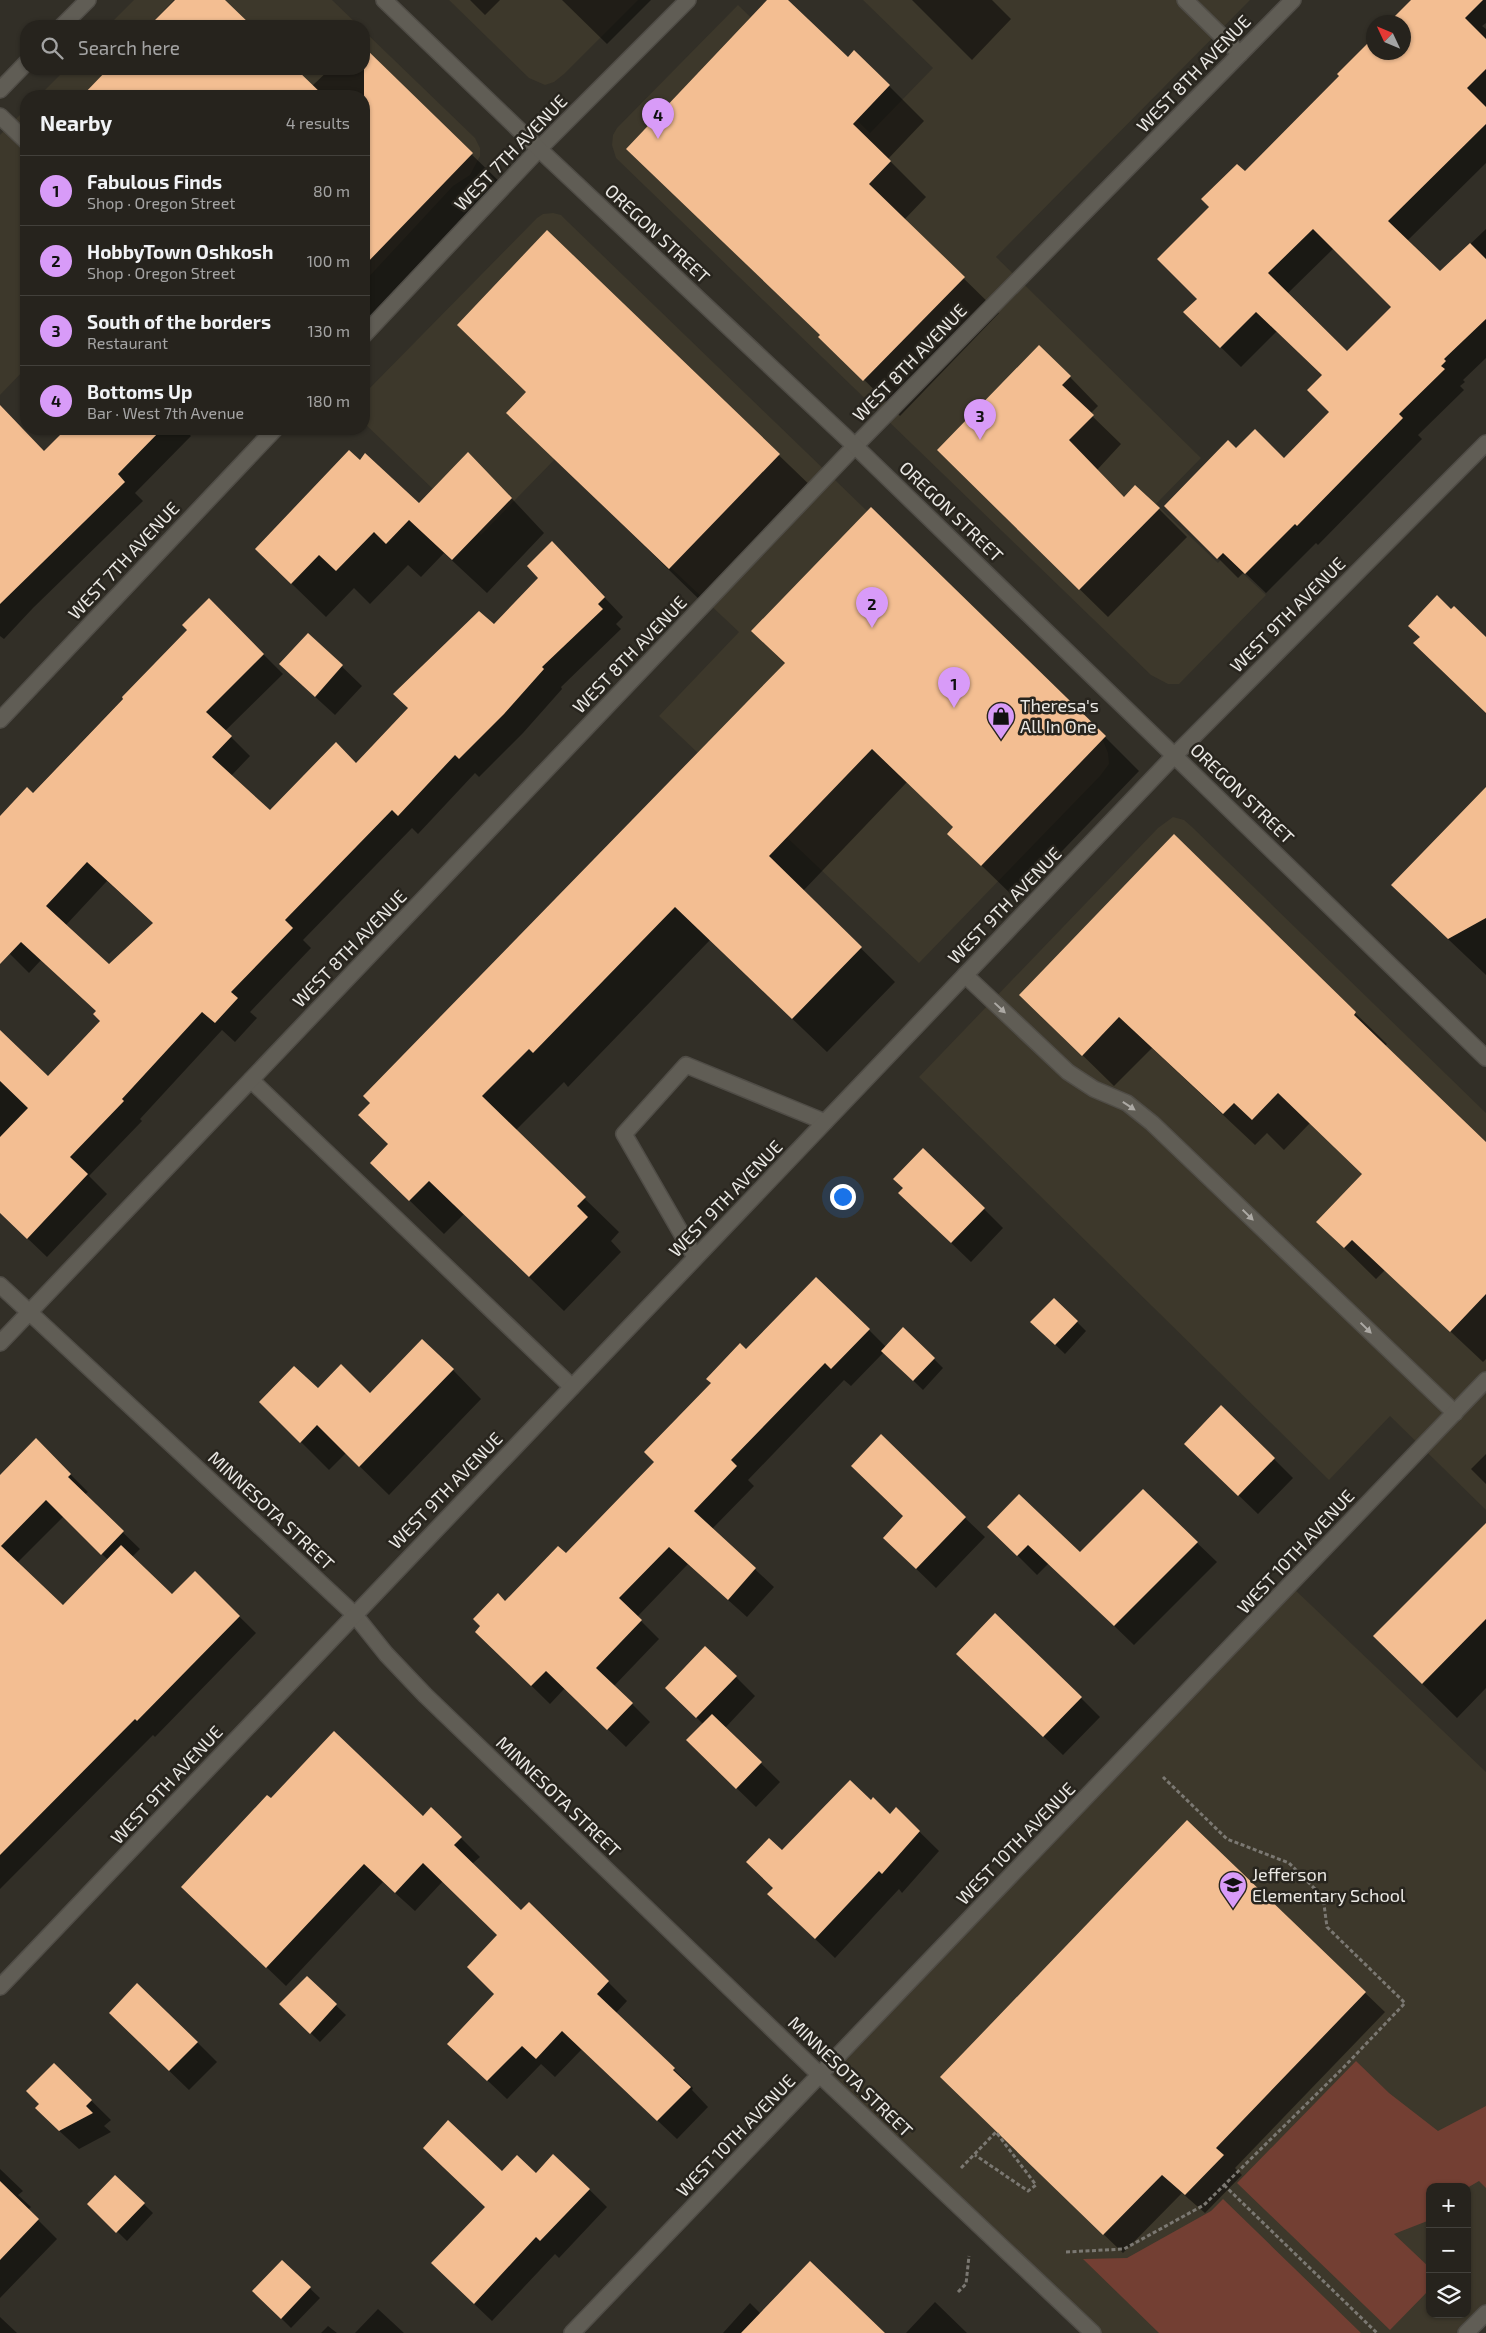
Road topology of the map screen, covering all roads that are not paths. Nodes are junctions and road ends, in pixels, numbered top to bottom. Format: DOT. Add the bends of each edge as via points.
graph roads {
  1 [pos="88,0"];
  2 [pos="384,0"];
  3 [pos="688,0"];
  4 [pos="1184,0"];
  5 [pos="1293,0"];
  6 [pos="68,20"];
  7 [pos="1240,54"];
  8 [pos="20,69"];
  9 [pos="0,90"];
  10 [pos="0,116"];
  11 [pos="20,135"];
  12 [pos="539,150"];
  13 [pos="370,329"];
  14 [pos="269,435"];
  15 [pos="1486,443"];
  16 [pos="855,446"];
  17 [pos="0,720"];
  18 [pos="1175,755"];
  19 [pos="965,975"];
  20 [pos="1486,1058"];
  21 [pos="251,1080"];
  22 [pos="825,1122"];
  23 [pos="695,1257"];
  24 [pos="0,1285"];
  25 [pos="29,1313"];
  26 [pos="0,1343"];
  27 [pos="1486,1380"];
  28 [pos="572,1387"];
  29 [pos="1455,1413"];
  30 [pos="354,1614"];
  31 [pos="0,1988"];
  32 [pos="820,2075"];
  33 [pos="1486,2313"];
  34 [pos="572,2333"];
  35 [pos="1093,2333"];
  36 [pos="1466,2333"];
  1 -- 6 [label="street"];
  2 -- 12 [label="street, OREGON STREET"];
  3 -- 12 [label="street, WEST 7TH AVENUE"];
  4 -- 7 [label="street"];
  5 -- 7 [label="street, WEST 8TH AVENUE"];
  7 -- 16 [label="street, WEST 8TH AVENUE"];
  8 -- 9 [label="street"];
  10 -- 11 [label="street"];
  12 -- 13 [label="street, WEST 7TH AVENUE"];
  12 -- 16 [label="street, OREGON STREET"];
  14 -- 17 [label="street, WEST 7TH AVENUE"];
  15 -- 18 [label="street, WEST 9TH AVENUE"];
  16 -- 18 [label="street, OREGON STREET"];
  16 -- 21 [label="street, WEST 8TH AVENUE"];
  18 -- 19 [label="street, WEST 9TH AVENUE"];
  18 -- 20 [label="street, OREGON STREET"];
  19 -- 22 [label="street, WEST 9TH AVENUE"];
  19 -- 29 [label="street, one-way" via="1068,1072 1094,1089 1127,1103 1152,1123"];
  21 -- 25 [label="street, WEST 8TH AVENUE"];
  21 -- 28 [label="street"];
  22 -- 23 [label="street, WEST 9TH AVENUE"];
  22 -- 23 [label="street" via="686,1065 624,1134"];
  23 -- 28 [label="street, WEST 9TH AVENUE"];
  24 -- 25 [label="street, MINNESOTA STREET"];
  25 -- 26 [label="street, WEST 8TH AVENUE"];
  25 -- 30 [label="street, MINNESOTA STREET"];
  27 -- 29 [label="street, WEST 10TH AVENUE"];
  28 -- 30 [label="street, WEST 9TH AVENUE"];
  29 -- 32 [label="street, WEST 10TH AVENUE"];
  30 -- 31 [label="street, WEST 9TH AVENUE"];
  30 -- 32 [label="street, MINNESOTA STREET" via="425,1695"];
  32 -- 34 [label="street, WEST 10TH AVENUE"];
  32 -- 35 [label="street, MINNESOTA STREET"];
  33 -- 36 [label="street"];
}
